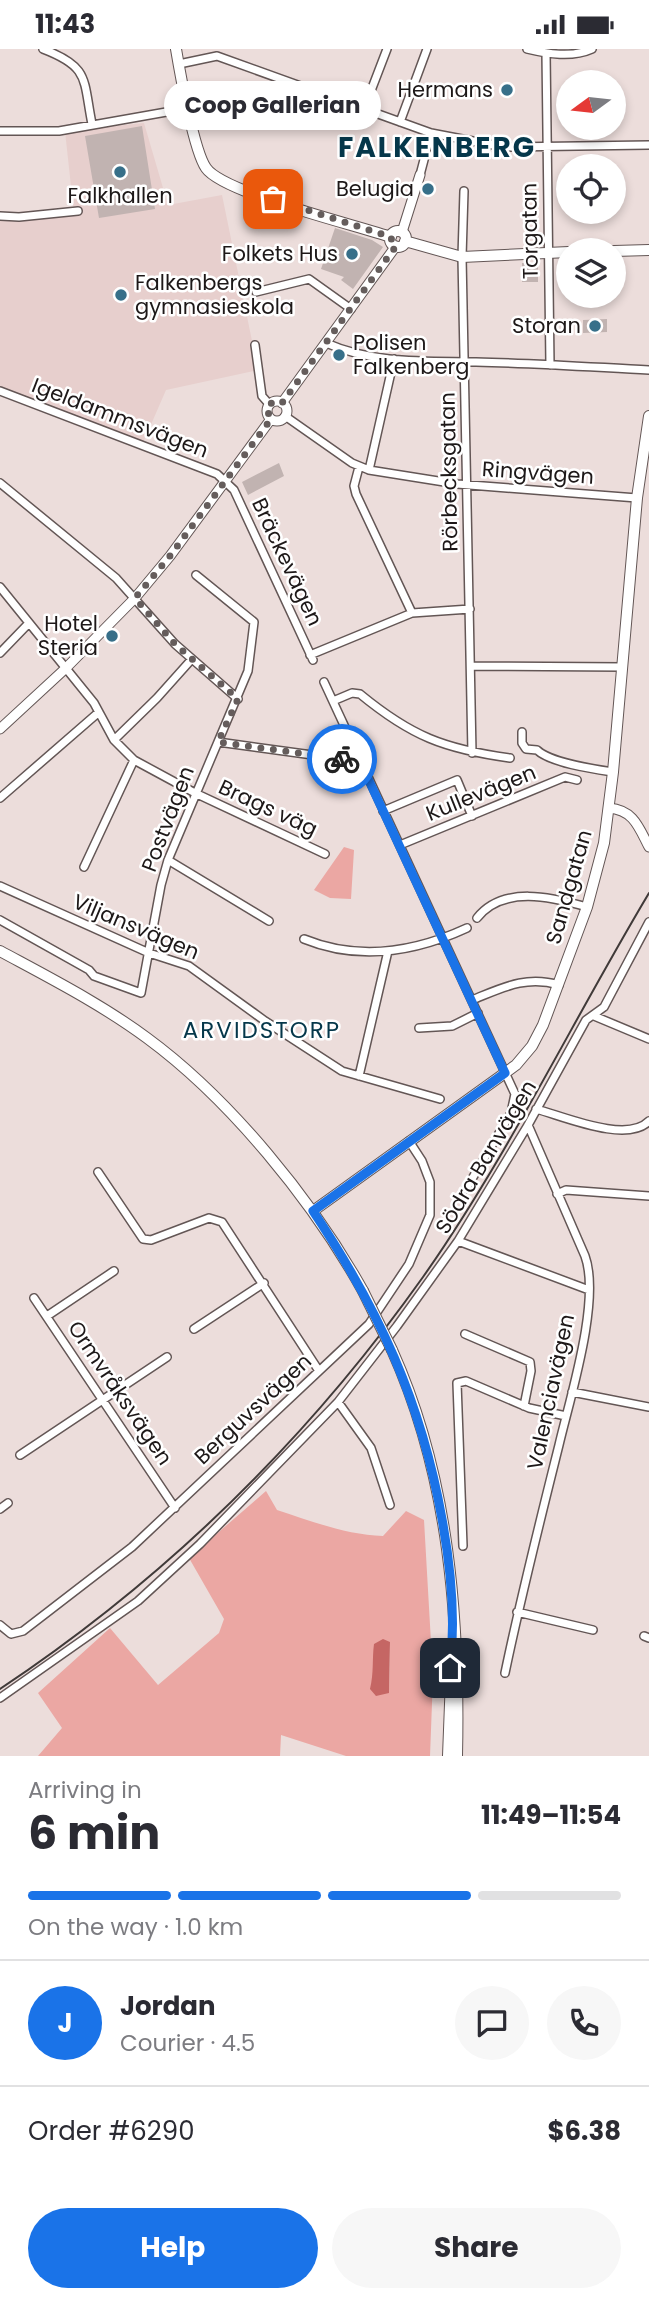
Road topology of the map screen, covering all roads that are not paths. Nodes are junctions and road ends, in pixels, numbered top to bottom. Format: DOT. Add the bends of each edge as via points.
graph roads {
  1 [pos="43,49"];
  2 [pos="176,49"];
  3 [pos="387,49"];
  4 [pos="427,49"];
  5 [pos="527,49"];
  6 [pos="592,49"];
  7 [pos="581,51"];
  8 [pos="217,53"];
  9 [pos="546,53"];
  10 [pos="178,64"];
  11 [pos="189,108"];
  12 [pos="364,109"];
  13 [pos="400,122"];
  14 [pos="92,124"];
  15 [pos="0,131"];
  16 [pos="429,132"];
  17 [pos="649,145"];
  18 [pos="546,146"];
  19 [pos="420,175"];
  20 [pos="464,191"];
  21 [pos="78,211"];
  22 [pos="0,216"];
  23 [pos="399,239"];
  24 [pos="649,250"];
  25 [pos="626,251"];
  26 [pos="548,253"];
  27 [pos="556,253"];
  28 [pos="462,257"];
  29 [pos="256,292"];
  30 [pos="351,309"];
  31 [pos="326,343"];
  32 [pos="255,345"];
  33 [pos="394,359"];
  34 [pos="464,362"];
  35 [pos="550,365"];
  36 [pos="649,370"];
  37 [pos="0,391"];
  38 [pos="282,403"];
  39 [pos="269,404"];
  40 [pos="285,416"];
  41 [pos="649,416"];
  42 [pos="271,419"];
  43 [pos="648,434"];
  44 [pos="359,467"];
  45 [pos="369,470"];
  46 [pos="225,480"];
  47 [pos="0,483"];
  48 [pos="466,485"];
  49 [pos="637,498"];
  50 [pos="196,575"];
  51 [pos="0,587"];
  52 [pos="135,598"];
  53 [pos="470,609"];
  54 [pos="412,613"];
  55 [pos="29,623"];
  56 [pos="0,653"];
  57 [pos="191,660"];
  58 [pos="472,666"];
  59 [pos="622,667"];
  60 [pos="66,668"];
  61 [pos="324,683"];
  62 [pos="238,699"];
  63 [pos="333,701"];
  64 [pos="99,712"];
  65 [pos="0,729"];
  66 [pos="522,732"];
  67 [pos="114,740"];
  68 [pos="218,742"];
  69 [pos="472,753"];
  70 [pos="358,757"];
  71 [pos="510,758"];
  72 [pos="134,760"];
  73 [pos="613,772"];
  74 [pos="577,780"];
  75 [pos="195,793"];
  76 [pos="0,799"];
  77 [pos="609,808"];
  78 [pos="383,811"];
  79 [pos="472,816"];
  80 [pos="400,845"];
  81 [pos="649,847"];
  82 [pos="325,854"];
  83 [pos="168,860"];
  84 [pos="84,867"];
  85 [pos="0,886"];
  86 [pos="587,907"];
  87 [pos="477,918"];
  88 [pos="0,920"];
  89 [pos="269,921"];
  90 [pos="649,922"];
  91 [pos="467,928"];
  92 [pos="304,939"];
  93 [pos="444,939"];
  94 [pos="0,951"];
  95 [pos="388,951"];
  96 [pos="149,953"];
  97 [pos="559,985"];
  98 [pos="472,1000"];
  99 [pos="478,1013"];
  100 [pos="594,1016"];
  101 [pos="419,1028"];
  102 [pos="649,1039"];
  103 [pos="505,1073"];
  104 [pos="359,1076"];
  105 [pos="440,1099"];
  106 [pos="536,1109"];
  107 [pos="649,1121"];
  108 [pos="528,1125"];
  109 [pos="409,1142"];
  110 [pos="97,1172"];
  111 [pos="466,1189"];
  112 [pos="557,1194"];
  113 [pos="649,1196"];
  114 [pos="313,1211"];
  115 [pos="458,1241"];
  116 [pos="114,1271"];
  117 [pos="264,1283"];
  118 [pos="589,1290"];
  119 [pos="34,1298"];
  120 [pos="47,1316"];
  121 [pos="194,1329"];
  122 [pos="465,1334"];
  123 [pos="167,1357"];
  124 [pos="319,1371"];
  125 [pos="572,1392"];
  126 [pos="103,1399"];
  127 [pos="338,1402"];
  128 [pos="524,1406"];
  129 [pos="649,1407"];
  130 [pos="566,1416"];
  131 [pos="20,1455"];
  132 [pos="8,1503"];
  133 [pos="390,1505"];
  134 [pos="175,1508"];
  135 [pos="0,1509"];
  136 [pos="463,1546"];
  137 [pos="517,1612"];
  138 [pos="0,1625"];
  139 [pos="593,1630"];
  140 [pos="454,1635"];
  141 [pos="505,1673"];
  142 [pos="0,1698"];
  143 [pos="448,1756"];
  144 [pos="457,1756"];
  1 -- 14 [label="street" via="72,61 80,70"];
  2 -- 10 [label="main road"];
  3 -- 12 [label="street"];
  4 -- 13 [label="street"];
  5 -- 9 [label="street"];
  6 -- 7 [label="street"];
  7 -- 9 [label="street"];
  8 -- 10 [label="street"];
  8 -- 12 [label="street"];
  9 -- 18 [label="street, Torgatan"];
  10 -- 11 [label="main road"];
  11 -- 14 [label="street"];
  11 -- 23 [label="main road" via="199,155 214,177"];
  12 -- 13 [label="street"];
  13 -- 16 [label="street"];
  14 -- 15 [label="street" via="40,132"];
  16 -- 18 [label="street" via="488,145"];
  16 -- 19 [label="street"];
  17 -- 18 [label="street"];
  18 -- 26 [label="street, Torgatan"];
  19 -- 23 [label="street"];
  20 -- 28 [label="street, Rörbecksgatan"];
  21 -- 22 [label="street"];
  23 -- 28 [label="main road"];
  23 -- 30 [label="street"];
  24 -- 25 [label="main road"];
  26 -- 27 [label="main road"];
  26 -- 28 [label="main road"];
  26 -- 35 [label="street, Torgatan"];
  28 -- 34 [label="street, Rörbecksgatan"];
  29 -- 30 [label="street" via="309,279"];
  30 -- 31 [label="street"];
  31 -- 33 [label="street"];
  31 -- 38 [label="street"];
  32 -- 39 [label="street" via="262,396"];
  33 -- 34 [label="street"];
  33 -- 45 [label="street"];
  34 -- 35 [label="street"];
  34 -- 48 [label="street, Rörbecksgatan"];
  35 -- 36 [label="street"];
  37 -- 46 [label="street, Igeldammsvägen"];
  38 -- 39 [label="street"];
  38 -- 40 [label="street"];
  39 -- 42 [label="street"];
  40 -- 42 [label="street"];
  40 -- 44 [label="street, Ringvägen"];
  41 -- 43 [label="main road, Sandgatan"];
  42 -- 46 [label="street"];
  43 -- 49 [label="main road, Sandgatan"];
  44 -- 45 [label="street, Ringvägen"];
  44 -- 54 [label="street" via="356,494"];
  45 -- 48 [label="street, Ringvägen"];
  46 -- 52 [label="street"];
  46 -- 54 [label="street, Bräckevägen" via="234,490 311,657"];
  47 -- 52 [label="street" via="92,556"];
  48 -- 49 [label="street, Ringvägen"];
  48 -- 53 [label="street, Rörbecksgatan"];
  49 -- 59 [label="main road, Sandgatan"];
  50 -- 62 [label="street, Postvägen" via="254,622 248,671"];
  51 -- 55 [label="street, Brags väg"];
  52 -- 57 [label="street"];
  52 -- 60 [label="street"];
  53 -- 54 [label="street"];
  53 -- 58 [label="street, Rörbecksgatan"];
  55 -- 56 [label="street"];
  55 -- 60 [label="street, Brags väg"];
  57 -- 62 [label="street"];
  57 -- 67 [label="street"];
  58 -- 59 [label="street"];
  58 -- 69 [label="street, Rörbecksgatan"];
  59 -- 73 [label="main road, Sandgatan"];
  60 -- 64 [label="street, Brags väg"];
  60 -- 65 [label="street"];
  61 -- 63 [label="street"];
  62 -- 68 [label="street, Postvägen"];
  63 -- 69 [label="street" via="360,694 407,729"];
  63 -- 70 [label="street"];
  64 -- 67 [label="street, Brags väg"];
  64 -- 76 [label="street"];
  66 -- 73 [label="street" via="526,749 575,767"];
  67 -- 72 [label="street, Brags väg"];
  68 -- 70 [label="street" via="349,760"];
  68 -- 75 [label="street, Postvägen"];
  69 -- 71 [label="street"];
  70 -- 78 [label="street"];
  72 -- 75 [label="street, Brags väg"];
  72 -- 84 [label="street"];
  73 -- 77 [label="main road, Sandgatan"];
  74 -- 79 [label="street, Kullevägen" via="565,777"];
  75 -- 82 [label="street, Brags väg"];
  75 -- 83 [label="street, Postvägen"];
  77 -- 81 [label="street" via="633,817"];
  77 -- 86 [label="main road, Sandgatan"];
  78 -- 79 [label="street" via="457,780"];
  78 -- 80 [label="street"];
  79 -- 80 [label="street, Kullevägen"];
  80 -- 93 [label="street"];
  83 -- 89 [label="street"];
  83 -- 96 [label="street, Postvägen"];
  85 -- 96 [label="street, Viljansvägen"];
  86 -- 87 [label="street" via="528,897 497,902"];
  86 -- 97 [label="main road, Sandgatan"];
  88 -- 96 [label="street, Postvägen" via="94,976 141,993"];
  90 -- 100 [label="street, Södra Banvägen" via="604,1007"];
  91 -- 93 [label="street"];
  92 -- 95 [label="street" via="333,950"];
  93 -- 95 [label="street"];
  93 -- 98 [label="street"];
  94 -- 114 [label="main road" via="116,1017 178,1064 255,1141"];
  95 -- 104 [label="street"];
  96 -- 104 [label="street, Viljansvägen" via="189,965 321,1059"];
  97 -- 98 [label="street" via="529,980"];
  97 -- 103 [label="main road, Sandgatan" via="532,1046"];
  98 -- 99 [label="street"];
  99 -- 101 [label="street" via="452,1026"];
  99 -- 103 [label="street"];
  100 -- 102 [label="street"];
  100 -- 106 [label="street, Södra Banvägen" via="584,1023"];
  103 -- 109 [label="main road, Sandgatan"];
  103 -- 111 [label="street" via="515,1103"];
  104 -- 105 [label="street, Viljansvägen"];
  106 -- 107 [label="street" via="614,1130 641,1129"];
  106 -- 108 [label="street, Södra Banvägen"];
  108 -- 112 [label="street, Valenciavägen"];
  108 -- 115 [label="street, Södra Banvägen"];
  109 -- 114 [label="main road, Sandgatan"];
  109 -- 124 [label="street, Berguvsvägen" via="430,1182 430,1215 423,1236 369,1325"];
  110 -- 117 [label="street" via="143,1240 217,1218"];
  112 -- 113 [label="street" via="566,1190"];
  112 -- 118 [label="street, Valenciavägen" via="589,1265"];
  114 -- 140 [label="main road, bridge" via="363,1291 413,1401 435,1482 452,1587"];
  115 -- 118 [label="street"];
  115 -- 127 [label="street, Södra Banvägen"];
  116 -- 120 [label="street"];
  117 -- 121 [label="street"];
  117 -- 124 [label="street"];
  118 -- 125 [label="street, Valenciavägen"];
  119 -- 120 [label="street, Ormvråksvägen"];
  120 -- 126 [label="street, Ormvråksvägen"];
  122 -- 128 [label="street" via="531,1363"];
  123 -- 126 [label="street"];
  124 -- 134 [label="street, Berguvsvägen"];
  125 -- 129 [label="street"];
  125 -- 130 [label="street, Valenciavägen"];
  126 -- 131 [label="street"];
  126 -- 134 [label="street, Ormvråksvägen"];
  127 -- 133 [label="street" via="371,1448"];
  127 -- 142 [label="street, Södra Banvägen" via="201,1544 138,1601"];
  128 -- 130 [label="street"];
  128 -- 136 [label="street" via="466,1381 457,1383"];
  130 -- 137 [label="street, Valenciavägen"];
  132 -- 135 [label="street"];
  134 -- 138 [label="street, Berguvsvägen" via="23,1632 11,1634"];
  137 -- 139 [label="street"];
  137 -- 141 [label="street, Valenciavägen"];
  140 -- 143 [label="main road"];
  140 -- 144 [label="main road"];
}
